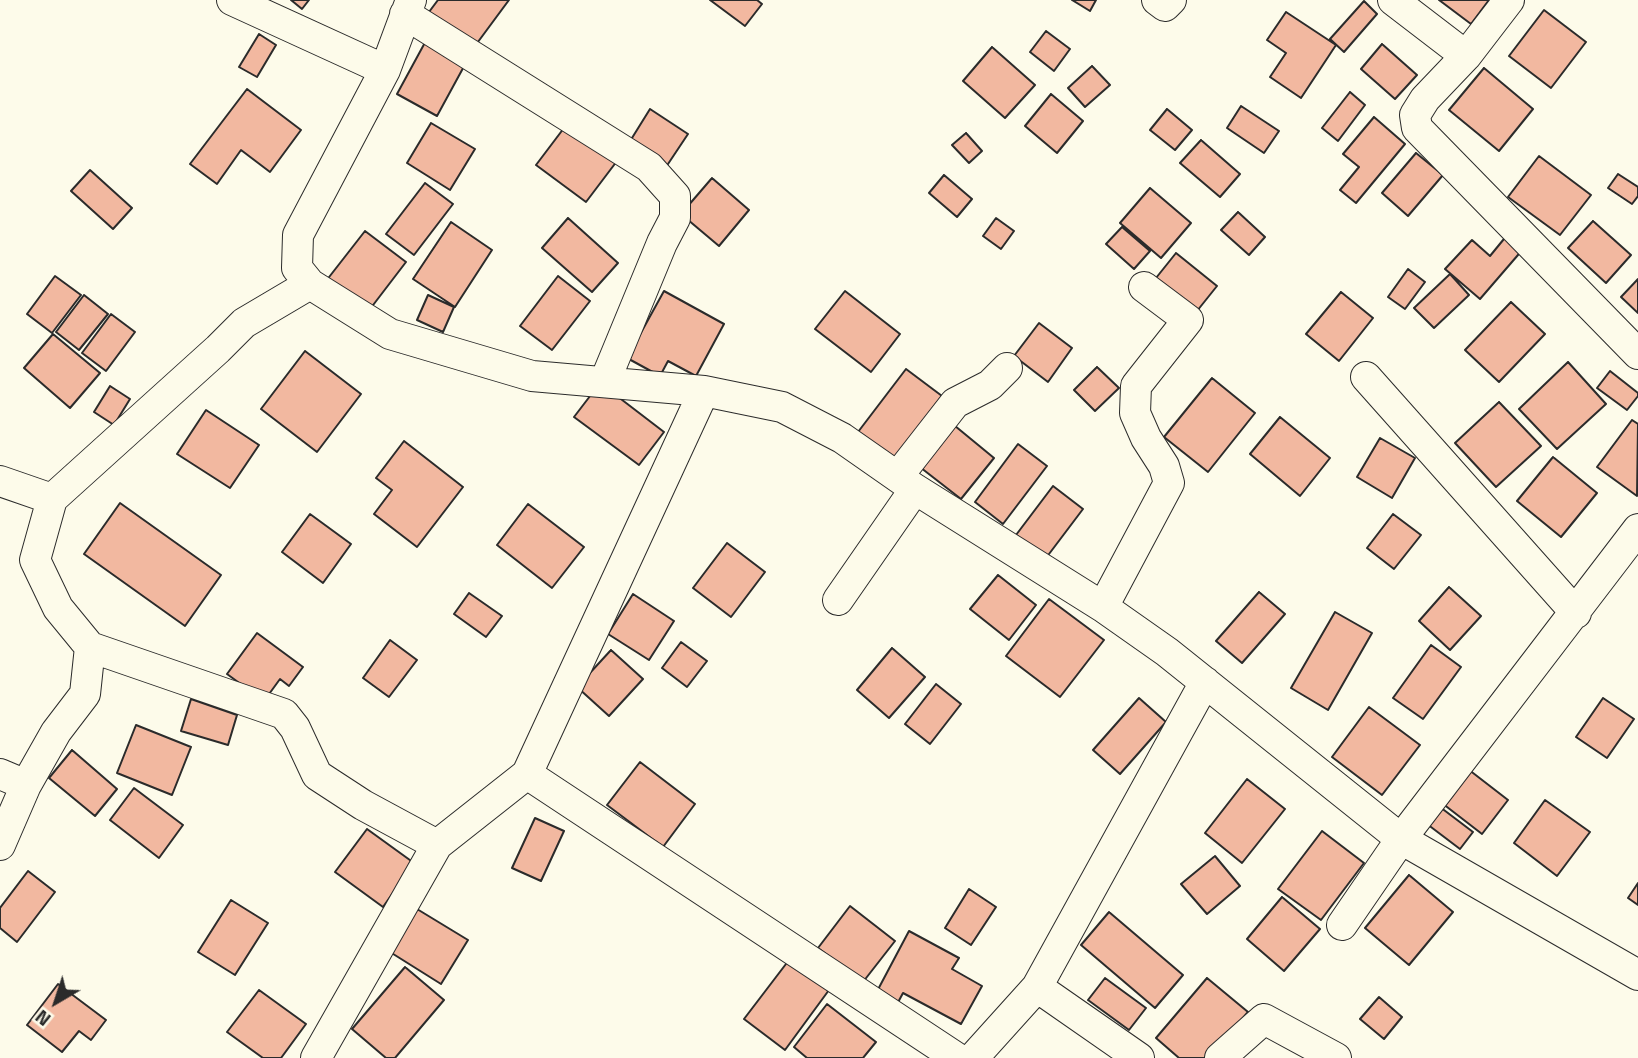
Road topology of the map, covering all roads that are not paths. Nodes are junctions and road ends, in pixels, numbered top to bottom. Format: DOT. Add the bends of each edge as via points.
graph roads {
  1 [pos="232,0"];
  2 [pos="1157,0"];
  3 [pos="1171,0"];
  4 [pos="1393,0"];
  5 [pos="1509,0"];
  6 [pos="408,7"];
  7 [pos="1466,55"];
  8 [pos="385,70"];
  9 [pos="310,284"];
  10 [pos="1144,287"];
  11 [pos="1638,354"];
  12 [pos="1007,368"];
  13 [pos="1366,377"];
  14 [pos="605,381"];
  15 [pos="704,391"];
  16 [pos="0,481"];
  17 [pos="907,483"];
  18 [pos="52,499"];
  19 [pos="1637,532"];
  20 [pos="838,600"];
  21 [pos="1103,607"];
  22 [pos="1576,613"];
  23 [pos="90,647"];
  24 [pos="1205,682"];
  25 [pos="527,774"];
  26 [pos="13,779"];
  27 [pos="1402,839"];
  28 [pos="0,845"];
  29 [pos="437,845"];
  30 [pos="1342,925"];
  31 [pos="1638,975"];
  32 [pos="1037,987"];
  33 [pos="316,1058"];
  34 [pos="957,1058"];
  35 [pos="973,1058"];
  36 [pos="1139,1058"];
  37 [pos="1220,1058"];
  38 [pos="1336,1058"];
  1 -- 8 [label="street"];
  2 -- 3 [label="street" via="1166,6"];
  4 -- 7 [label="street"];
  5 -- 7 [label="street"];
  6 -- 8 [label="street"];
  6 -- 14 [label="street" via="649,167 675,196 675,218"];
  7 -- 11 [label="street" via="1425,99 1415,115 1417,128"];
  8 -- 9 [label="street" via="298,235 297,268"];
  9 -- 14 [label="street" via="390,334 532,376"];
  9 -- 18 [label="street" via="244,323"];
  10 -- 21 [label="street" via="1188,320 1136,386 1135,413 1169,483"];
  12 -- 17 [label="street" via="990,385 955,403"];
  13 -- 22 [label="street"];
  14 -- 15 [label="street"];
  15 -- 17 [label="street" via="782,407 842,438"];
  15 -- 25 [label="street"];
  16 -- 18 [label="street"];
  17 -- 20 [label="street"];
  17 -- 21 [label="street"];
  18 -- 23 [label="street" via="35,560 58,608"];
  19 -- 22 [label="street"];
  21 -- 24 [label="street"];
  22 -- 27 [label="street"];
  23 -- 26 [label="street" via="85,694"];
  23 -- 29 [label="street" via="284,714 317,775"];
  24 -- 27 [label="street"];
  24 -- 32 [label="street"];
  25 -- 29 [label="street"];
  25 -- 34 [label="street"];
  26 -- 28 [label="street"];
  27 -- 30 [label="street"];
  27 -- 31 [label="street"];
  29 -- 33 [label="street"];
  32 -- 35 [label="street"];
  32 -- 36 [label="street"];
  37 -- 38 [label="street" via="1264,1019"];
}
